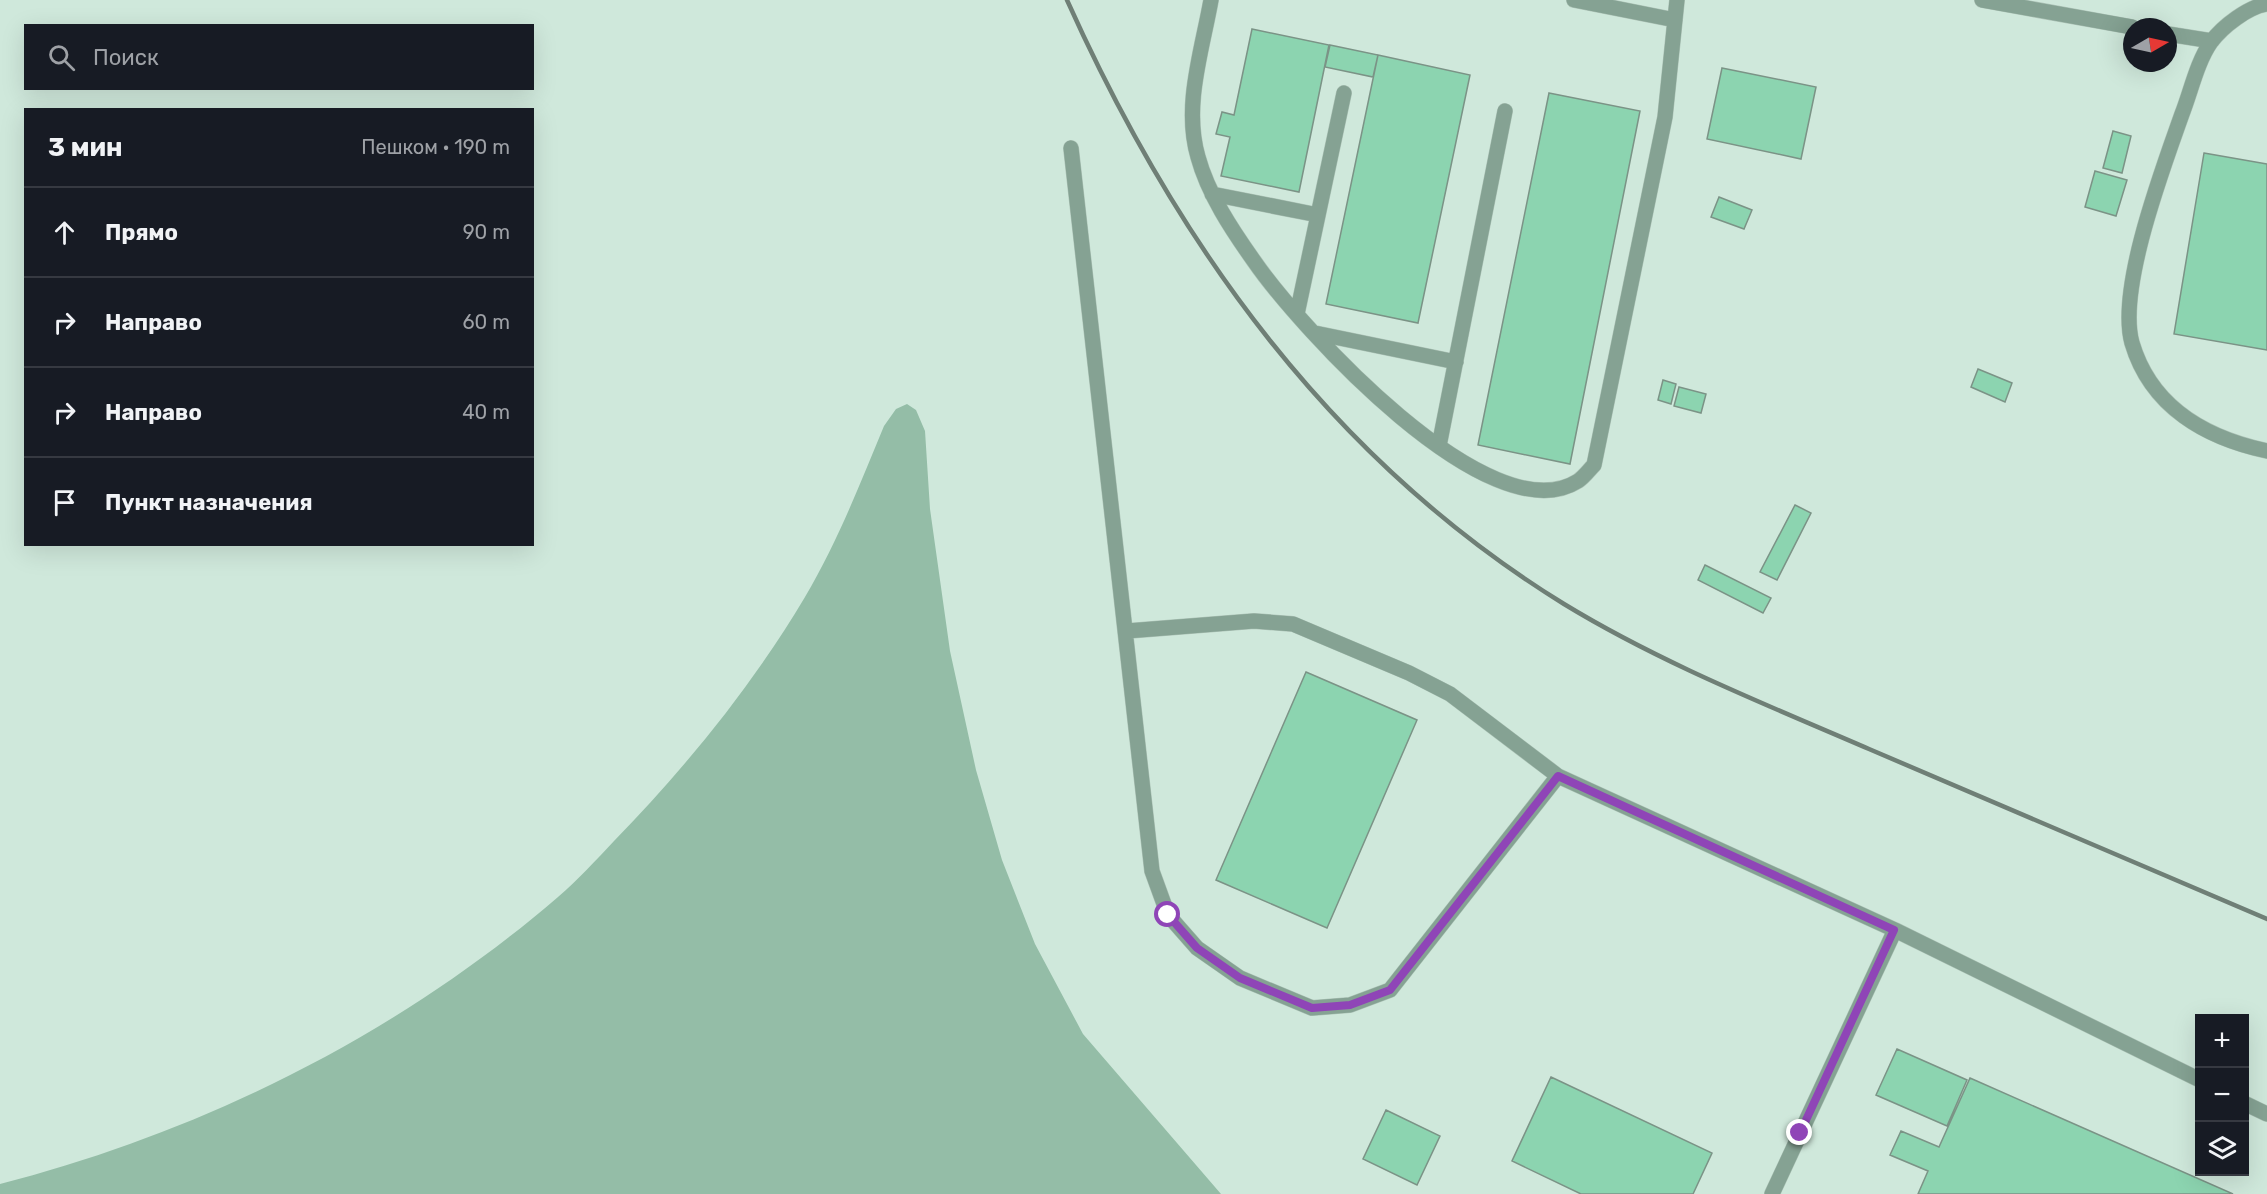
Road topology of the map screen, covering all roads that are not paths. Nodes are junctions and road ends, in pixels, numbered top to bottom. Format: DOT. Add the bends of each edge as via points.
graph roads {
  1 [pos="1211,0"];
  2 [pos="1574,0"];
  3 [pos="1677,0"];
  4 [pos="1982,0"];
  5 [pos="2267,4"];
  6 [pos="1675,20"];
  7 [pos="2123,25"];
  8 [pos="2177,35"];
  9 [pos="2212,41"];
  10 [pos="1344,93"];
  11 [pos="1505,111"];
  12 [pos="1071,148"];
  13 [pos="1212,194"];
  14 [pos="1318,215"];
  15 [pos="1297,314"];
  16 [pos="1315,333"];
  17 [pos="1456,362"];
  18 [pos="1439,446"];
  19 [pos="2267,452"];
  20 [pos="1127,631"];
  21 [pos="1558,776"];
  22 [pos="1894,930"];
  23 [pos="2195,1078"];
  24 [pos="2249,1105"];
  25 [pos="2267,1114"];
  26 [pos="1772,1194"];
  1 -- 13 [label="lane" via="1191,107 1198,159"];
  2 -- 6 [label="lane"];
  3 -- 6 [label="lane"];
  4 -- 7 [label="lane"];
  5 -- 9 [label="lane" via="2249,11"];
  6 -- 18 [label="lane" via="1665,117 1594,465 1579,481 1538,490 1487,477"];
  8 -- 9 [label="lane"];
  9 -- 19 [label="lane" via="2200,64 2152,201 2128,305 2131,341 2140,365 2160,396 2186,419 2217,438"];
  10 -- 14 [label="lane"];
  11 -- 17 [label="lane"];
  12 -- 20 [label="lane"];
  13 -- 14 [label="lane"];
  13 -- 15 [label="lane" via="1254,261"];
  14 -- 15 [label="lane"];
  15 -- 16 [label="lane"];
  16 -- 17 [label="lane"];
  16 -- 18 [label="lane" via="1407,422"];
  17 -- 18 [label="lane"];
  20 -- 21 [label="lane" via="1254,621 1293,624 1450,694"];
  20 -- 21 [label="lane" via="1152,871 1168,915 1197,948 1240,978 1312,1008 1350,1005 1390,990"];
  21 -- 22 [label="lane"];
  22 -- 23 [label="lane"];
  22 -- 26 [label="lane"];
  24 -- 25 [label="lane"];
}
